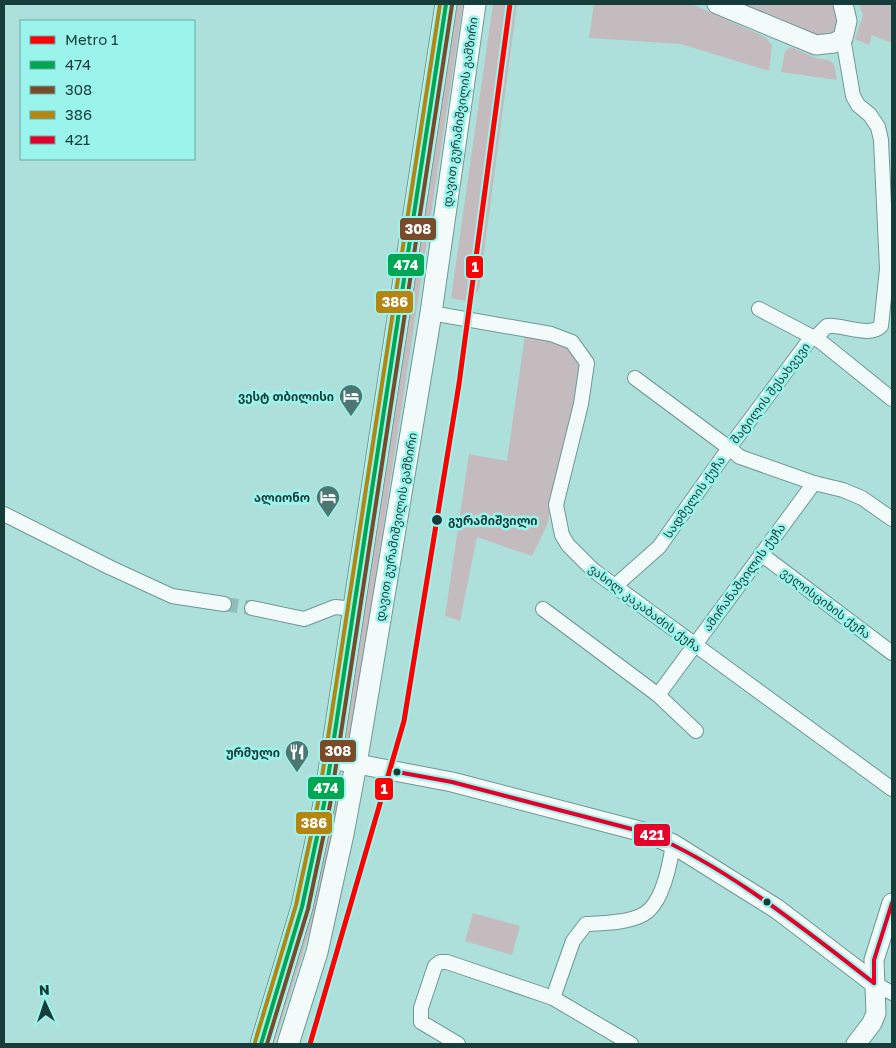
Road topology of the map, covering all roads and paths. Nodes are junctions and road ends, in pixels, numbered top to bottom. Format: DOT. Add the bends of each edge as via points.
graph roads {
  1 [pos="446,4"];
  2 [pos="475,4"];
  3 [pos="717,4"];
  4 [pos="843,4"];
  5 [pos="843,38"];
  6 [pos="759,309"];
  7 [pos="431,313"];
  8 [pos="813,338"];
  9 [pos="635,378"];
  10 [pos="892,399"];
  11 [pos="729,448"];
  12 [pos="814,483"];
  13 [pos="4,514"];
  14 [pos="892,519"];
  15 [pos="760,554"];
  16 [pos="615,586"];
  17 [pos="224,604"];
  18 [pos="252,608"];
  19 [pos="355,609"];
  20 [pos="544,609"];
  21 [pos="694,646"];
  22 [pos="892,653"];
  23 [pos="658,695"];
  24 [pos="696,731"];
  25 [pos="331,759"];
  26 [pos="356,764"];
  27 [pos="892,789"];
  28 [pos="673,844"];
  29 [pos="892,902"];
  30 [pos="874,983"];
  31 [pos="892,992"];
  32 [pos="553,998"];
  33 [pos="260,1044"];
  34 [pos="288,1044"];
  35 [pos="458,1044"];
  36 [pos="631,1044"];
  37 [pos="856,1044"];
  1 -- 19 [label="main road"];
  2 -- 7 [label="main road, დავით გურამიშვილის გამზირი"];
  3 -- 5 [label="street" via="816,45 834,43"];
  4 -- 5 [label="street" via="847,21"];
  5 -- 8 [label="street, შატილის შესახვევი" via="853,96 878,127 881,140 886,262 881,326 869,331 826,326"];
  6 -- 8 [label="street"];
  7 -- 16 [label="street, ვასილ კაკაბაძის ქუჩა" via="552,334 572,342 579,350 587,363 581,404 556,506 557,516 568,545"];
  7 -- 26 [label="main road, დავით გურამიშვილის გამზირი"];
  8 -- 10 [label="street"];
  8 -- 11 [label="street, შატილის შესახვევი"];
  9 -- 11 [label="street"];
  11 -- 12 [label="street, სადმელის ქუჩა" via="740,457"];
  11 -- 16 [label="street, სადმელის ქუჩა" via="660,546"];
  12 -- 14 [label="street, სადმელის ქუჩა" via="862,498"];
  12 -- 15 [label="street, ამირანაშვილის ქუჩა"];
  13 -- 17 [label="street" via="172,596"];
  15 -- 21 [label="street, ამირანაშვილის ქუჩა"];
  15 -- 22 [label="street, ველისციხის ქუჩა"];
  16 -- 21 [label="street, ვასილ კაკაბაძის ქუჩა"];
  18 -- 19 [label="street" via="304,619 335,607"];
  19 -- 25 [label="main road"];
  20 -- 23 [label="street"];
  21 -- 23 [label="street, ამირანაშვილის ქუჩა"];
  21 -- 27 [label="street, ვასილ კაკაბაძის ქუჩა"];
  23 -- 24 [label="street"];
  25 -- 26 [label="street"];
  25 -- 33 [label="main road" via="317,845 302,907"];
  26 -- 28 [label="street" via="459,784 647,833"];
  26 -- 34 [label="main road, დავით გურამიშვილის გამზირი" via="316,952"];
  28 -- 30 [label="street" via="777,910"];
  28 -- 32 [label="street" via="666,881 645,914 631,919 586,924 572,941"];
  29 -- 30 [label="street" via="874,960"];
  30 -- 31 [label="street"];
  30 -- 37 [label="street" via="876,1014"];
  32 -- 35 [label="street" via="440,962 421,1008 421,1022"];
  32 -- 36 [label="street"];
}
